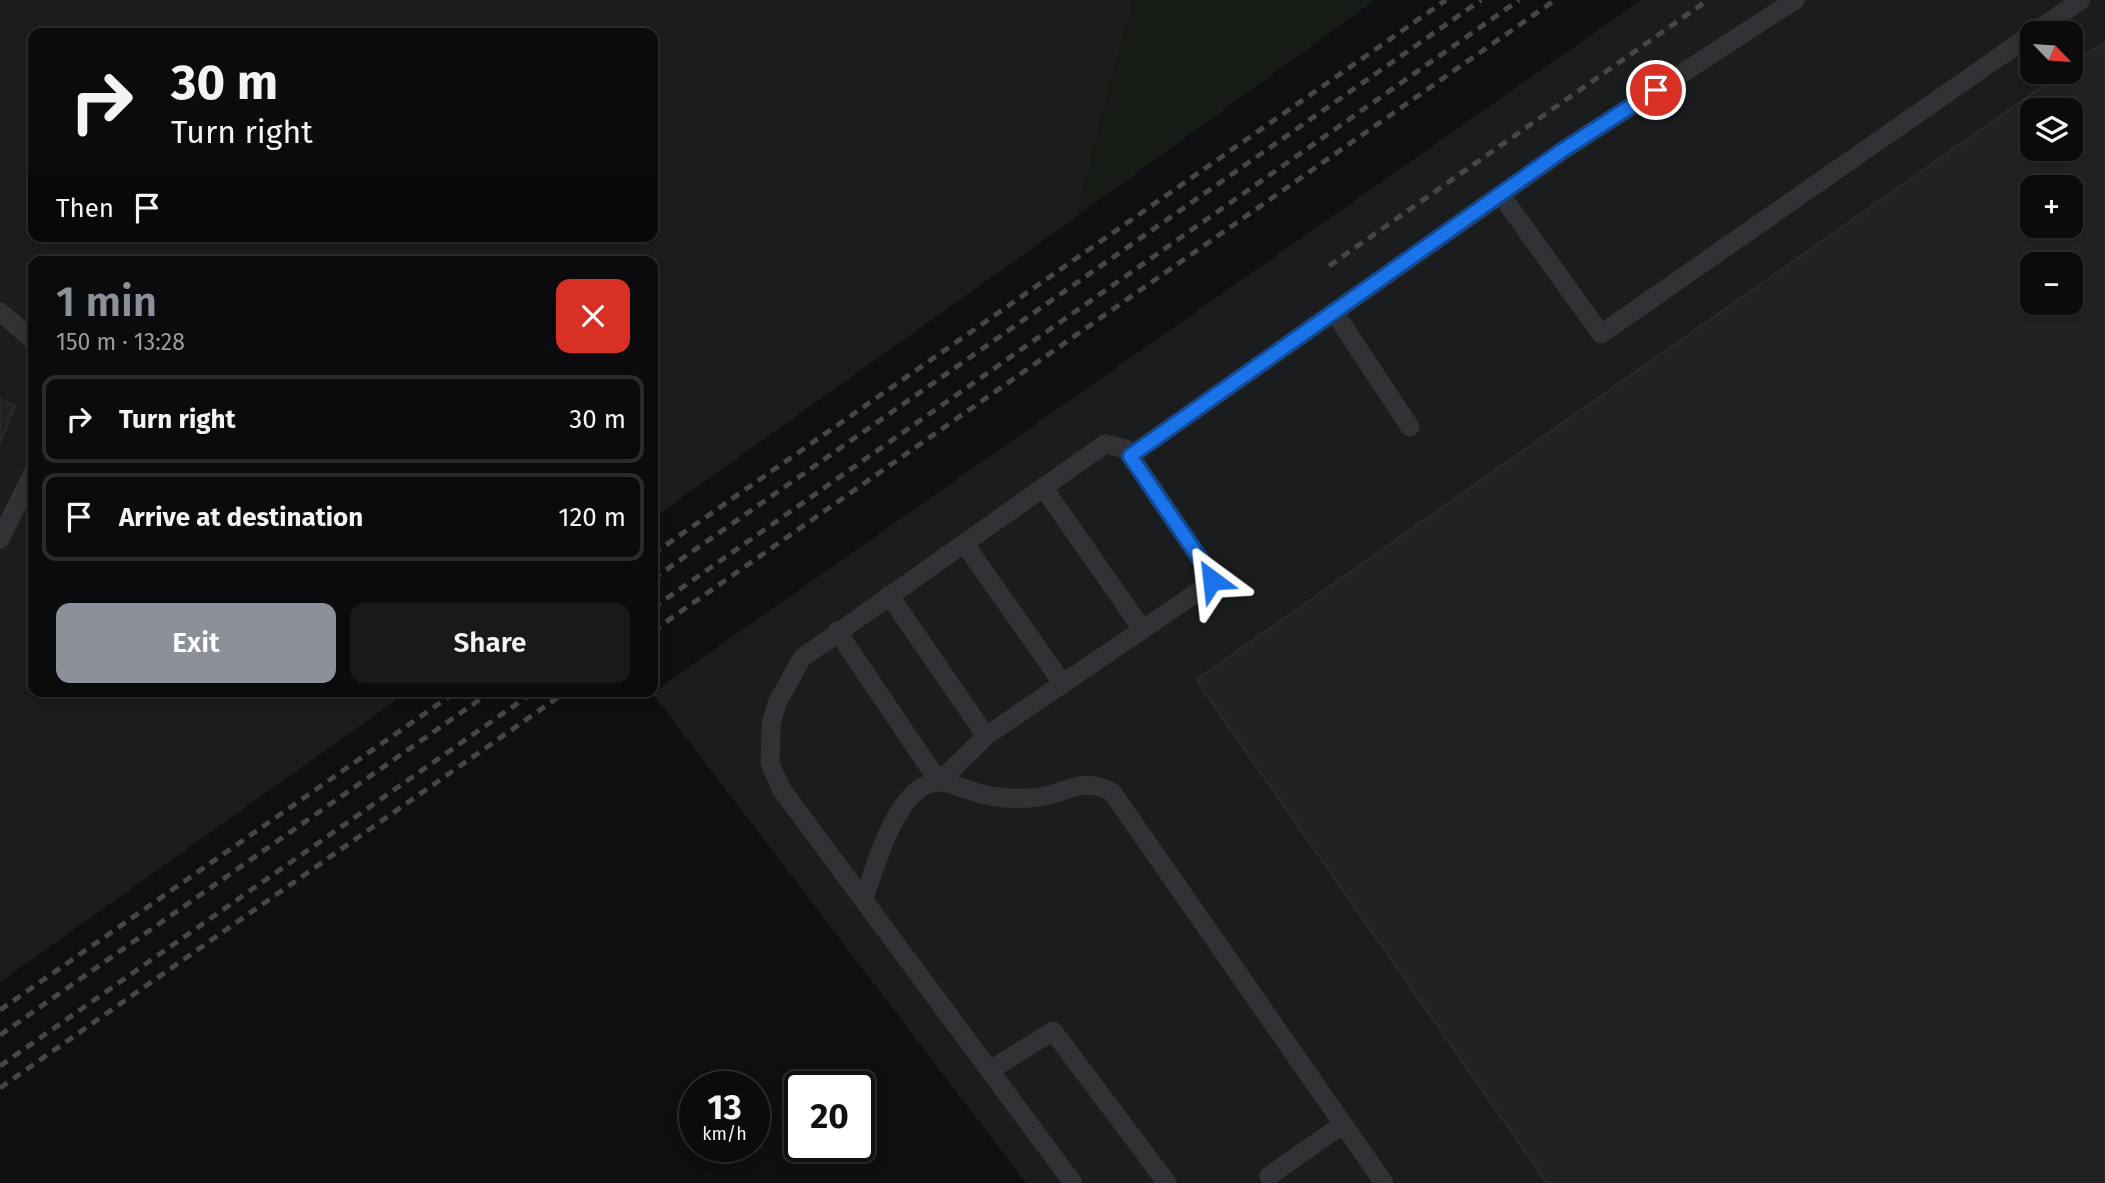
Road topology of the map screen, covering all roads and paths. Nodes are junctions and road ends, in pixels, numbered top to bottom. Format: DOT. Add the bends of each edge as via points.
graph roads {
  1 [pos="1795,0"];
  2 [pos="2081,0"];
  3 [pos="2051,21"];
  4 [pos="2020,42"];
  5 [pos="1501,195"];
  6 [pos="0,312"];
  7 [pos="1334,312"];
  8 [pos="28,336"];
  9 [pos="1410,427"];
  10 [pos="1130,456"];
  11 [pos="28,483"];
  12 [pos="1043,487"];
  13 [pos="0,538"];
  14 [pos="964,543"];
  15 [pos="889,595"];
  16 [pos="1142,629"];
  17 [pos="837,631"];
  18 [pos="1063,684"];
  19 [pos="986,736"];
  20 [pos="939,782"];
  21 [pos="863,898"];
  22 [pos="992,1069"];
  23 [pos="1343,1124"];
  24 [pos="1267,1181"];
  25 [pos="1073,1183"];
  26 [pos="1167,1183"];
  27 [pos="1384,1183"];
  1 -- 5 [label="lane"];
  2 -- 3 [label="lane"];
  4 -- 5 [label="lane" via="1601,334"];
  5 -- 7 [label="lane"];
  6 -- 8 [label="lane"];
  7 -- 9 [label="lane"];
  7 -- 10 [label="lane"];
  10 -- 12 [label="lane" via="1121,446 1105,444"];
  10 -- 16 [label="lane" via="1211,575 1208,584"];
  11 -- 13 [label="lane"];
  12 -- 14 [label="lane"];
  12 -- 16 [label="lane"];
  14 -- 15 [label="lane"];
  14 -- 18 [label="lane"];
  15 -- 17 [label="lane"];
  15 -- 19 [label="lane"];
  16 -- 18 [label="lane"];
  17 -- 20 [label="lane"];
  17 -- 21 [label="lane" via="802,658 790,677 771,724 770,764 782,790"];
  18 -- 19 [label="lane"];
  19 -- 20 [label="lane"];
  20 -- 21 [label="lane" via="910,796 898,811"];
  20 -- 23 [label="lane" via="1019,799 1044,798 1083,783 1096,783 1112,792"];
  21 -- 22 [label="lane"];
  22 -- 25 [label="lane"];
  22 -- 26 [label="lane" via="1053,1031"];
  23 -- 24 [label="lane"];
  23 -- 27 [label="lane"];
}
